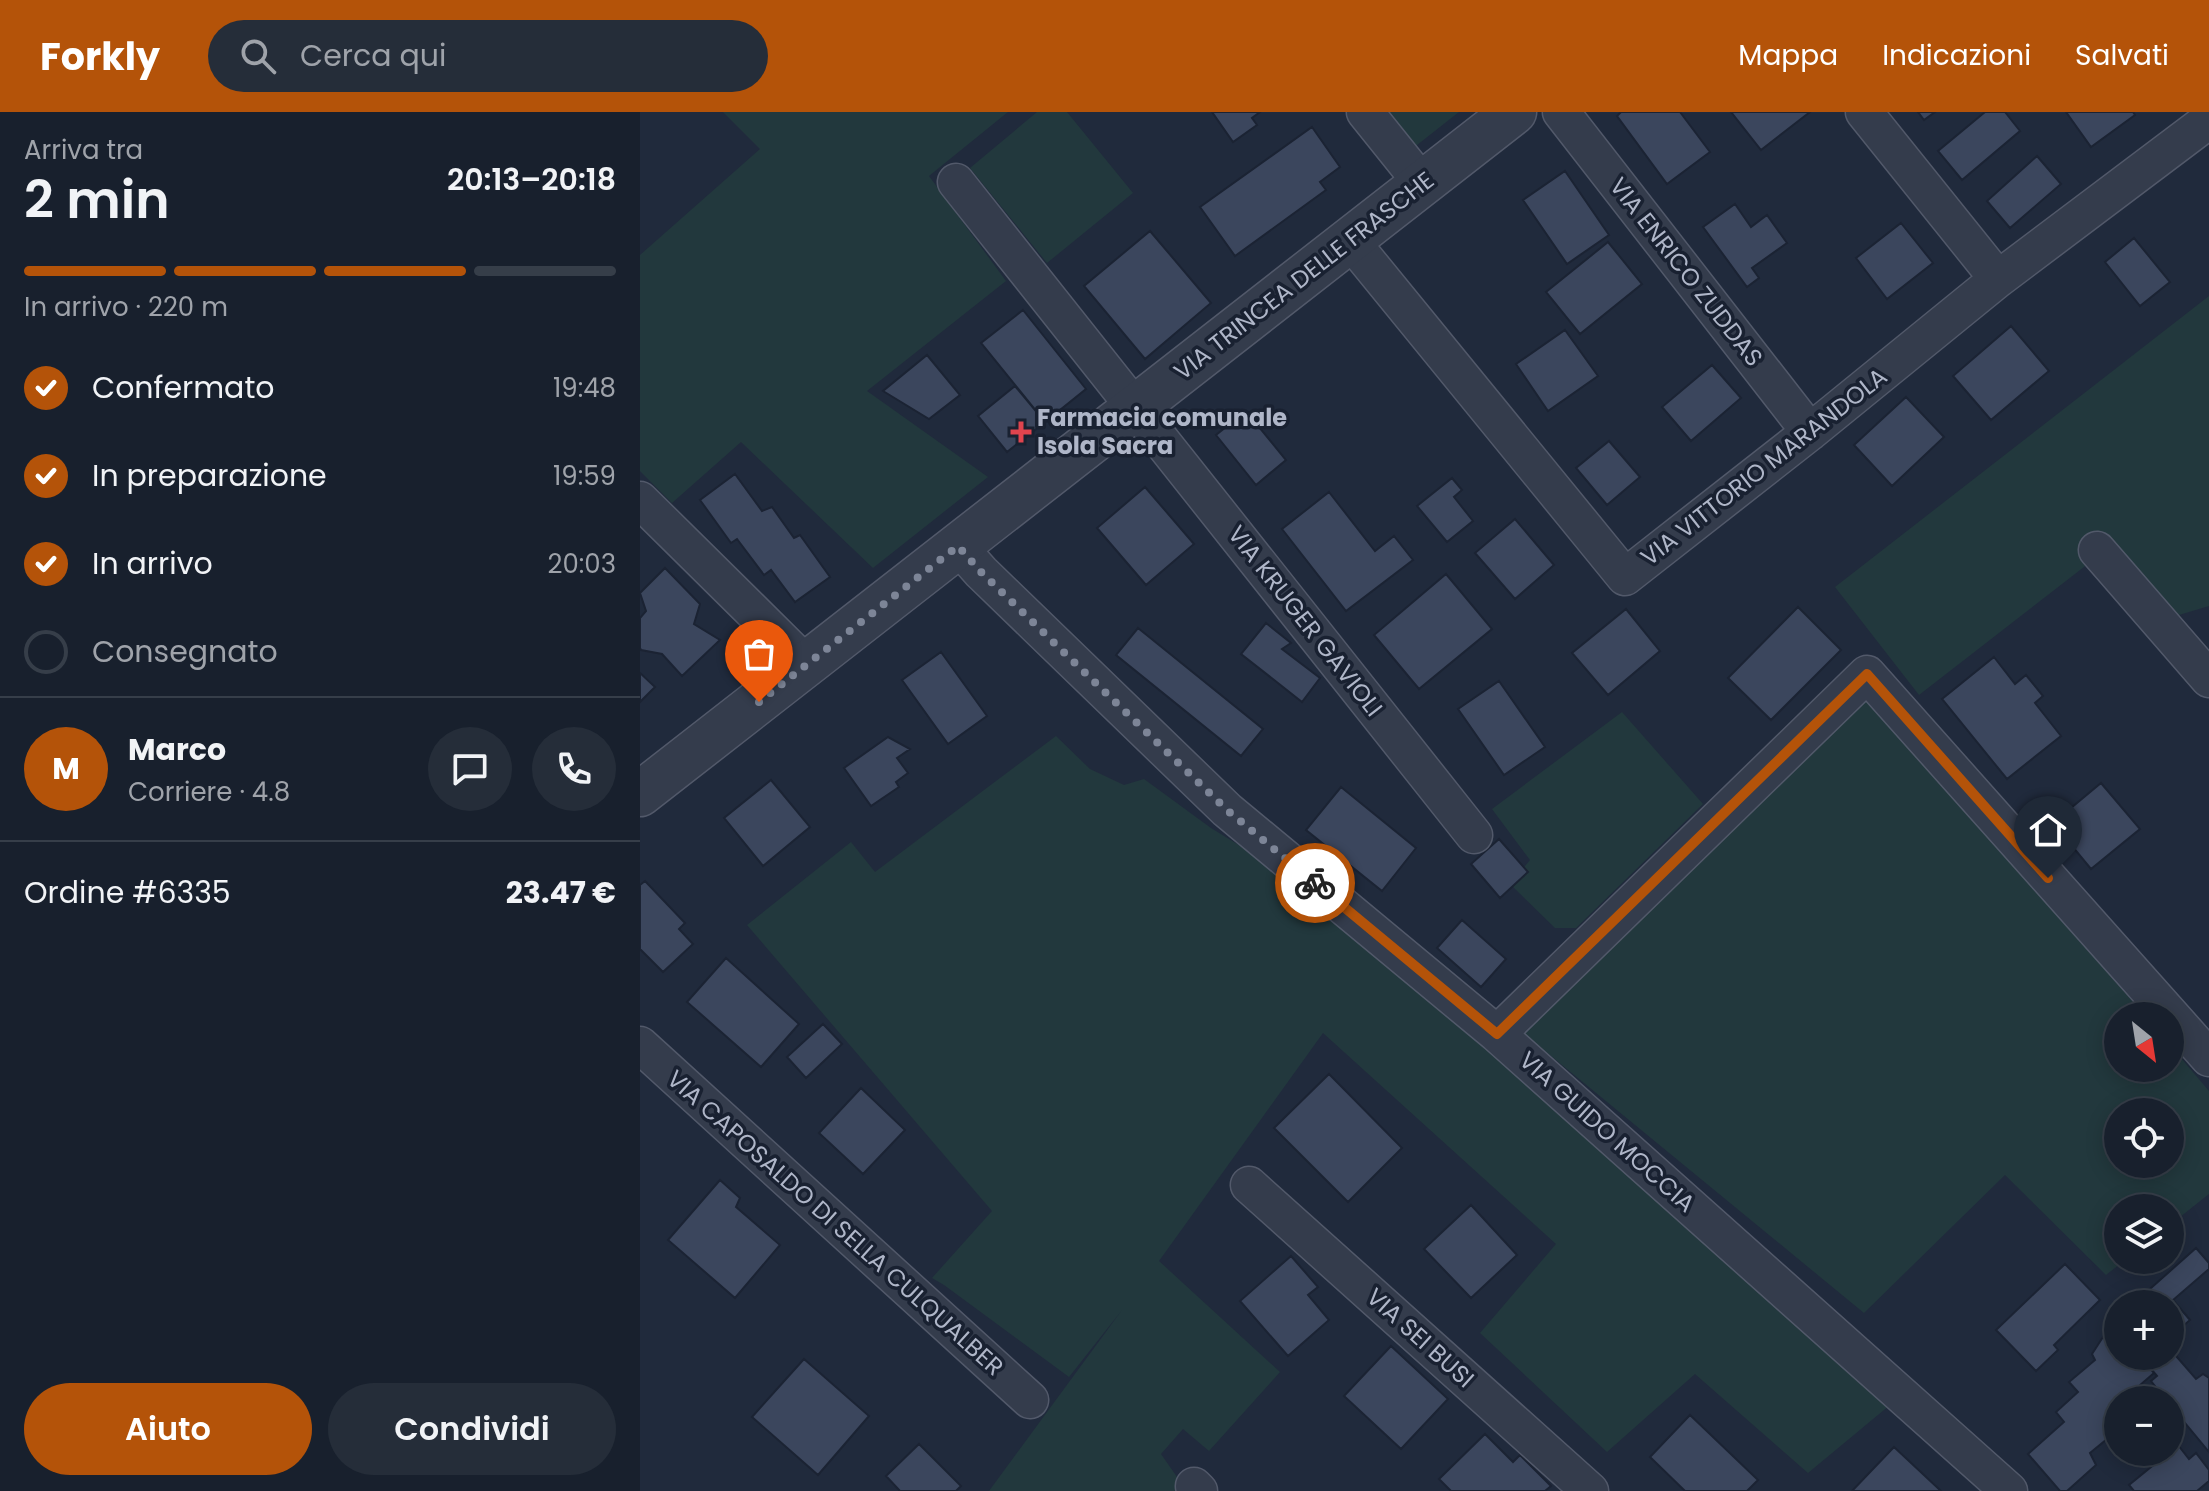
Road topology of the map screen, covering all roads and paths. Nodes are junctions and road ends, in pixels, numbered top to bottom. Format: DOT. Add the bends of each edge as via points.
graph roads {
  1 [pos="1365,112"];
  2 [pos="1514,112"];
  3 [pos="1561,112"];
  4 [pos="1864,112"];
  5 [pos="2209,120"];
  6 [pos="956,182"];
  7 [pos="1422,183"];
  8 [pos="1350,240"];
  9 [pos="1998,279"];
  10 [pos="1136,407"];
  11 [pos="1810,432"];
  12 [pos="640,500"];
  13 [pos="958,546"];
  14 [pos="2097,550"];
  15 [pos="806,664"];
  16 [pos="2209,679"];
  17 [pos="640,794"];
  18 [pos="1474,835"];
  19 [pos="1497,1034"];
  20 [pos="640,1045"];
  21 [pos="2209,1058"];
  22 [pos="1249,1185"];
  23 [pos="1030,1400"];
  24 [pos="1590,1491"];
  25 [pos="2009,1491"];
  1 -- 7 [label="street"];
  2 -- 7 [label="street, VIA TRINCEA DELLE FRASCHE"];
  3 -- 11 [label="street, VIA ENRICO ZUDDAS"];
  4 -- 9 [label="street"];
  5 -- 9 [label="street, VIA VITTORIO MARANDOLA"];
  6 -- 10 [label="street, VIA KRUGER GAVIOLI"];
  7 -- 8 [label="street, VIA TRINCEA DELLE FRASCHE"];
  8 -- 10 [label="street, VIA TRINCEA DELLE FRASCHE"];
  8 -- 11 [label="street, VIA VITTORIO MARANDOLA" via="1625,577"];
  9 -- 11 [label="street, VIA VITTORIO MARANDOLA"];
  10 -- 13 [label="street, VIA TRINCEA DELLE FRASCHE"];
  10 -- 18 [label="street, VIA KRUGER GAVIOLI"];
  12 -- 15 [label="street"];
  13 -- 15 [label="street, VIA TRINCEA DELLE FRASCHE"];
  13 -- 19 [label="street, VIA GUIDO MOCCIA" via="1227,810"];
  14 -- 16 [label="street"];
  15 -- 17 [label="street, VIA TRINCEA DELLE FRASCHE"];
  19 -- 21 [label="street" via="1867,674"];
  19 -- 25 [label="street, VIA GUIDO MOCCIA"];
  20 -- 23 [label="street, VIA CAPOSALDO DI SELLA CULQUALBER"];
  22 -- 24 [label="street, VIA SEI BUSI"];
}
